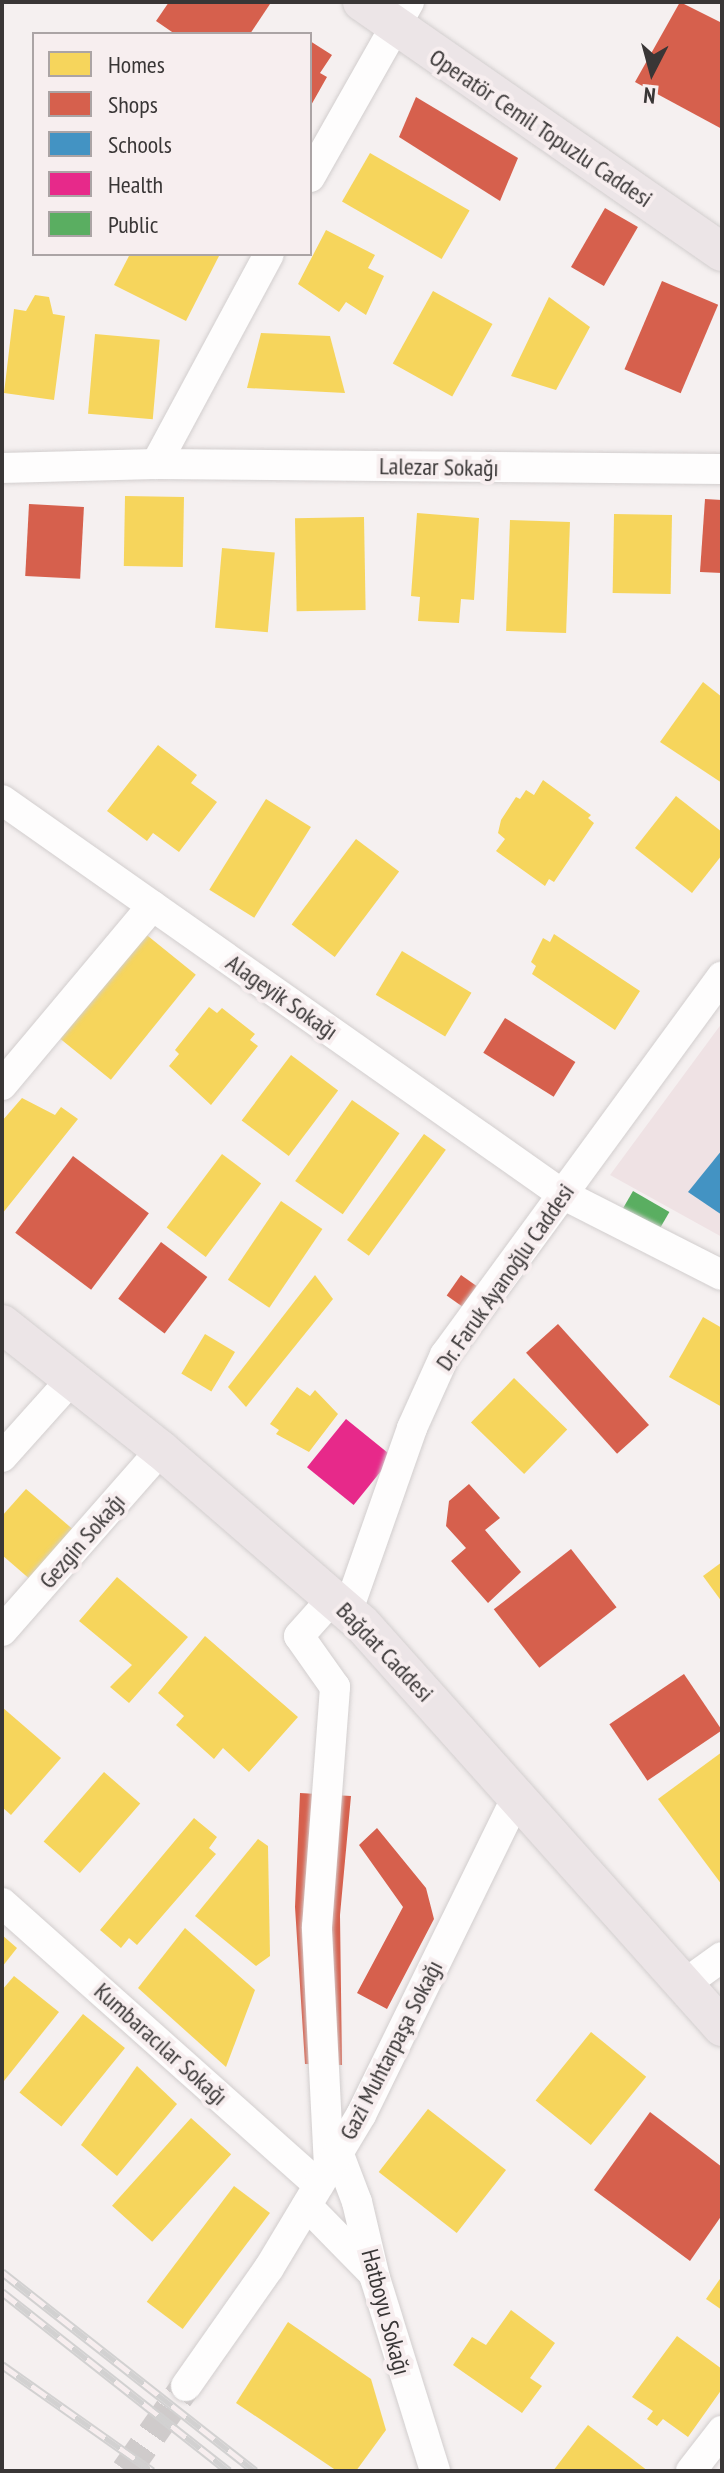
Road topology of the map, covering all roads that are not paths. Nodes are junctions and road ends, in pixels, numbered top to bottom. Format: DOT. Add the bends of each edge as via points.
graph roads {
  1 [pos="362,2"];
  2 [pos="400,14"];
  3 [pos="312,173"];
  4 [pos="715,242"];
  5 [pos="268,256"];
  6 [pos="156,464"];
  7 [pos="2,468"];
  8 [pos="722,469"];
  9 [pos="2,800"];
  10 [pos="152,906"];
  11 [pos="722,977"];
  12 [pos="2,1085"];
  13 [pos="562,1194"];
  14 [pos="722,1275"];
  15 [pos="2,1324"];
  16 [pos="72,1379"];
  17 [pos="161,1450"];
  18 [pos="2,1457"];
  19 [pos="340,1604"];
  20 [pos="2,1631"];
  21 [pos="511,1789"];
  22 [pos="2,1903"];
  23 [pos="722,1957"];
  24 [pos="686,1983"];
  25 [pos="722,2027"];
  26 [pos="323,2177"];
  27 [pos="375,2278"];
  28 [pos="186,2386"];
  29 [pos="722,2431"];
  30 [pos="435,2471"];
  31 [pos="691,2471"];
  1 -- 2 [label="main road, Operatör Cemil Topuzlu Caddesi"];
  2 -- 3 [label="street"];
  2 -- 4 [label="main road, Operatör Cemil Topuzlu Caddesi"];
  5 -- 6 [label="street"];
  6 -- 7 [label="street, Lalezar Sokağı"];
  6 -- 8 [label="street, Lalezar Sokağı"];
  9 -- 10 [label="street, Alageyik Sokağı"];
  10 -- 12 [label="street"];
  10 -- 13 [label="street, Alageyik Sokağı"];
  11 -- 13 [label="street, Dr. Faruk Ayanoğlu Caddesi"];
  13 -- 14 [label="street, Alageyik Sokağı"];
  13 -- 19 [label="street, Dr. Faruk Ayanoğlu Caddesi" via="445,1355"];
  15 -- 16 [label="main road, Bağdat Caddesi"];
  16 -- 17 [label="main road, Bağdat Caddesi"];
  16 -- 18 [label="street"];
  17 -- 19 [label="main road, Bağdat Caddesi"];
  17 -- 20 [label="street, Gezgin Sokağı"];
  19 -- 21 [label="main road, Bağdat Caddesi"];
  19 -- 26 [label="street" via="299,1636 335,1687 317,1927"];
  21 -- 24 [label="main road, Bağdat Caddesi"];
  21 -- 26 [label="street, Gazi Muhtarpaşa Sokağı" via="349,2113"];
  22 -- 26 [label="street, Kumbaracılar Sokağı"];
  23 -- 24 [label="street"];
  24 -- 25 [label="main road, Bağdat Caddesi"];
  26 -- 27 [label="street, Kumbaracılar Sokağı" via="349,2243"];
  26 -- 27 [label="street, Hatboyu Sokağı" via="357,2202"];
  26 -- 28 [label="street, Gazi Muhtarpaşa Sokağı"];
  27 -- 30 [label="street, Hatboyu Sokağı"];
  29 -- 31 [label="street"];
}
